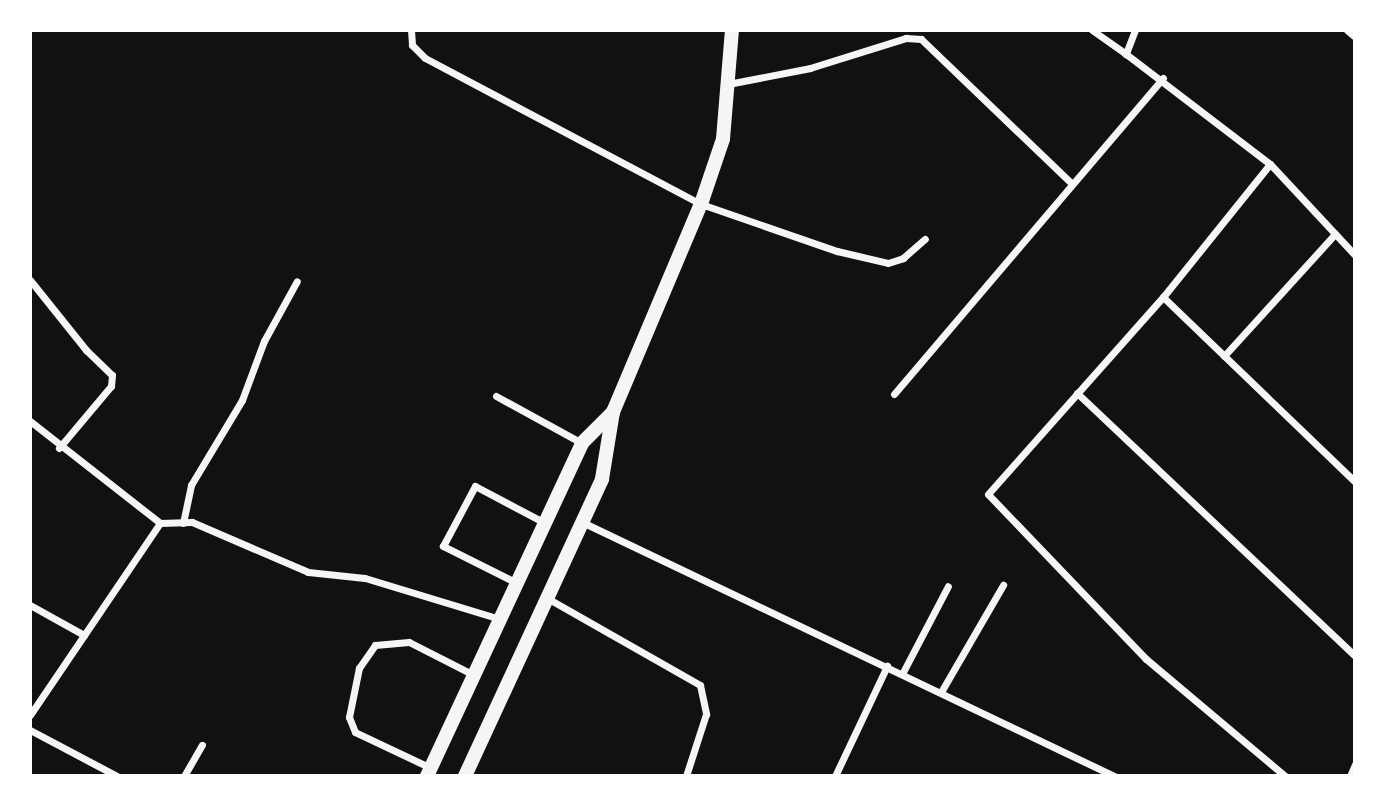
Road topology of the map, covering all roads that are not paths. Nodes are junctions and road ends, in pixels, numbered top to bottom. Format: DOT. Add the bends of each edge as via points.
graph roads {
  1 [pos="411,30"];
  2 [pos="732,30"];
  3 [pos="1092,30"];
  4 [pos="1135,30"];
  5 [pos="1347,30"];
  6 [pos="1355,37"];
  7 [pos="1126,54"];
  8 [pos="1163,78"];
  9 [pos="728,84"];
  10 [pos="1270,164"];
  11 [pos="1070,182"];
  12 [pos="701,204"];
  13 [pos="1335,234"];
  14 [pos="925,239"];
  15 [pos="1355,255"];
  16 [pos="30,280"];
  17 [pos="297,281"];
  18 [pos="1163,297"];
  19 [pos="1224,356"];
  20 [pos="1077,393"];
  21 [pos="894,394"];
  22 [pos="496,396"];
  23 [pos="613,412"];
  24 [pos="30,421"];
  25 [pos="582,443"];
  26 [pos="59,448"];
  27 [pos="1355,482"];
  28 [pos="582,522"];
  29 [pos="160,523"];
  30 [pos="183,523"];
  31 [pos="545,523"];
  32 [pos="517,583"];
  33 [pos="1003,585"];
  34 [pos="948,586"];
  35 [pos="547,598"];
  36 [pos="30,605"];
  37 [pos="500,619"];
  38 [pos="84,635"];
  39 [pos="1355,656"];
  40 [pos="887,666"];
  41 [pos="902,674"];
  42 [pos="474,675"];
  43 [pos="941,692"];
  44 [pos="30,715"];
  45 [pos="30,730"];
  46 [pos="202,745"];
  47 [pos="1355,764"];
  48 [pos="429,772"];
  49 [pos="117,776"];
  50 [pos="184,776"];
  51 [pos="465,776"];
  52 [pos="686,776"];
  53 [pos="835,776"];
  54 [pos="1114,776"];
  55 [pos="1285,776"];
  56 [pos="1350,776"];
  1 -- 12 [label="street" via="412,45 425,58"];
  2 -- 9 [label="main road"];
  3 -- 7 [label="street"];
  4 -- 7 [label="street"];
  5 -- 6 [label="street"];
  7 -- 8 [label="street"];
  8 -- 10 [label="street"];
  8 -- 11 [label="street"];
  9 -- 11 [label="street" via="810,68 906,38 921,39"];
  9 -- 12 [label="main road" via="723,139"];
  10 -- 13 [label="street"];
  10 -- 18 [label="street"];
  11 -- 21 [label="street"];
  12 -- 14 [label="street" via="837,251 888,263 903,258"];
  12 -- 23 [label="main road"];
  13 -- 15 [label="street"];
  13 -- 19 [label="street"];
  16 -- 26 [label="street" via="112,375 111,386"];
  17 -- 30 [label="street" via="264,341 242,400 191,485"];
  18 -- 19 [label="street"];
  18 -- 20 [label="street"];
  19 -- 27 [label="street"];
  20 -- 39 [label="street"];
  20 -- 55 [label="street" via="988,494 1146,659"];
  22 -- 25 [label="street"];
  23 -- 25 [label="main road"];
  23 -- 28 [label="main road" via="602,479"];
  24 -- 26 [label="street"];
  25 -- 31 [label="main road"];
  26 -- 29 [label="street"];
  28 -- 35 [label="main road"];
  28 -- 40 [label="street"];
  29 -- 30 [label="street"];
  29 -- 38 [label="street"];
  30 -- 37 [label="street" via="308,572 365,578"];
  31 -- 32 [label="main road"];
  31 -- 32 [label="street" via="475,486 443,546"];
  32 -- 37 [label="main road"];
  33 -- 43 [label="street"];
  34 -- 41 [label="street"];
  35 -- 51 [label="main road"];
  35 -- 52 [label="street" via="700,685 706,714"];
  36 -- 38 [label="street"];
  37 -- 42 [label="main road"];
  38 -- 44 [label="street"];
  40 -- 41 [label="street"];
  40 -- 53 [label="street"];
  41 -- 43 [label="street"];
  42 -- 48 [label="main road"];
  42 -- 48 [label="street" via="409,642 375,645 359,668 349,717 355,732"];
  43 -- 54 [label="street"];
  45 -- 49 [label="street"];
  46 -- 50 [label="street"];
  47 -- 56 [label="street"];
}
